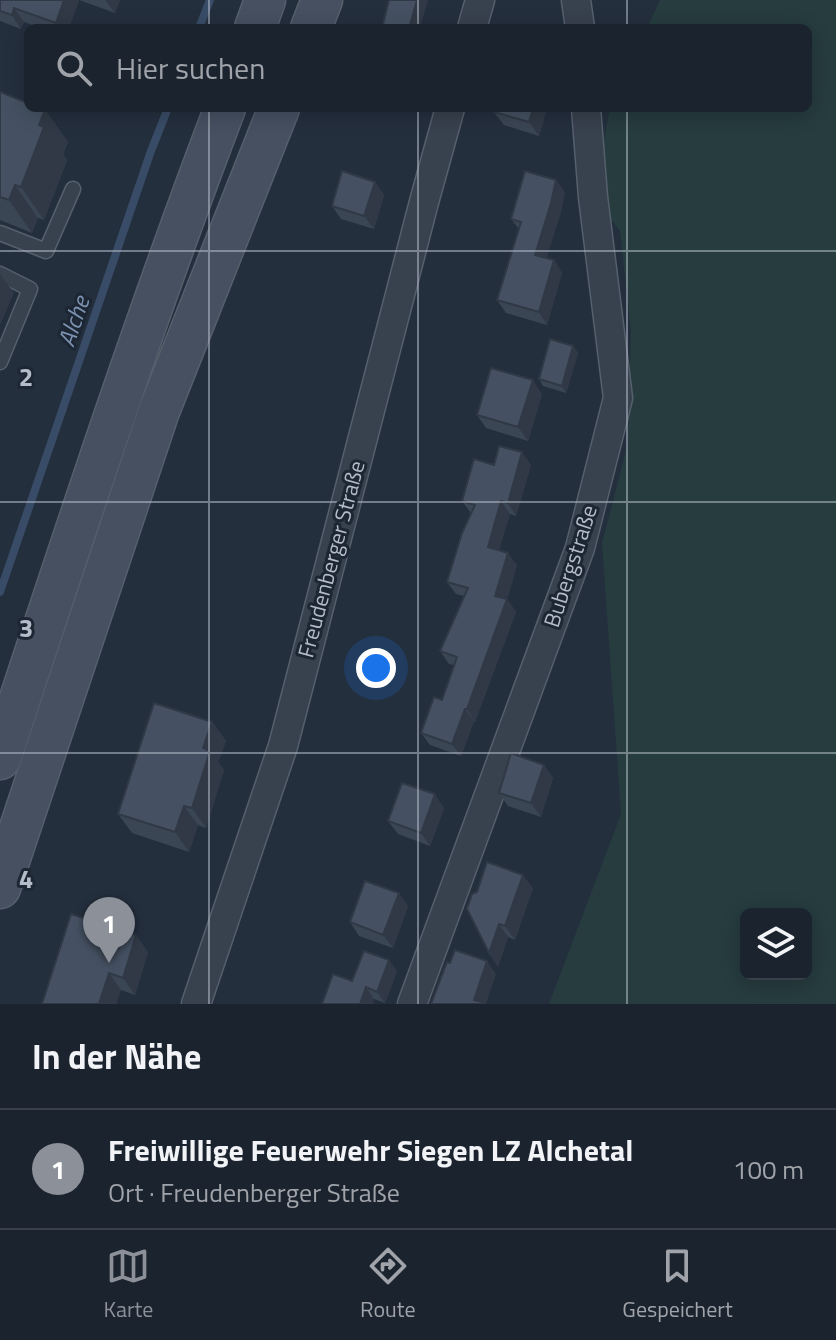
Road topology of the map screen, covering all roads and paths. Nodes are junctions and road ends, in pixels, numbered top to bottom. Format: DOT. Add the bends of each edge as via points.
graph roads {
  1 [pos="265,0"];
  2 [pos="322,0"];
  3 [pos="480,0"];
  4 [pos="576,0"];
  5 [pos="256,24"];
  6 [pos="313,24"];
  7 [pos="473,24"];
  8 [pos="579,24"];
  9 [pos="223,112"];
  10 [pos="277,112"];
  11 [pos="449,112"];
  12 [pos="586,112"];
  13 [pos="73,189"];
  14 [pos="0,233"];
  15 [pos="0,274"];
  16 [pos="0,362"];
  17 [pos="0,759"];
  18 [pos="0,888"];
  19 [pos="196,1004"];
  20 [pos="412,1004"];
  1 -- 5 [label="main road"];
  2 -- 6 [label="main road"];
  3 -- 7 [label="street"];
  4 -- 8 [label="street"];
  9 -- 17 [label="main road" via="124,385"];
  10 -- 18 [label="main road" via="159,411"];
  11 -- 19 [label="street, Freudenberger Straße" via="283,746"];
  12 -- 20 [label="street, Bubergstraße" via="618,398 580,548"];
  13 -- 14 [label="lane" via="46,251"];
  15 -- 16 [label="lane" via="30,289"];
}
